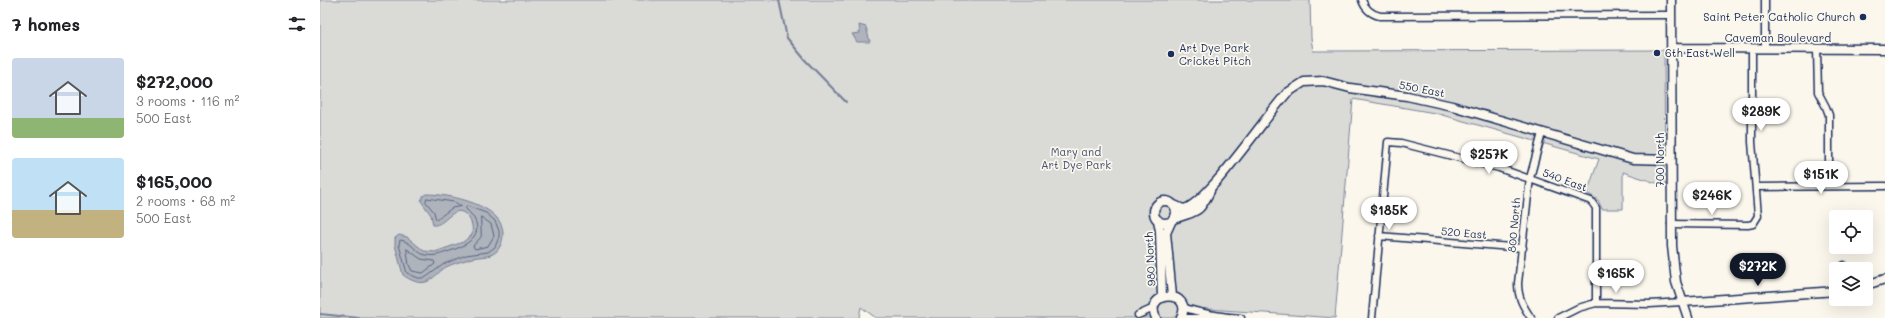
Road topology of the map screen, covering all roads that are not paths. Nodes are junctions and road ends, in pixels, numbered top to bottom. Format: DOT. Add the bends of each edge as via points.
graph roads {
  1 [pos="1362,0"];
  2 [pos="1671,0"];
  3 [pos="1765,0"];
  4 [pos="1671,15"];
  5 [pos="1671,48"];
  6 [pos="1752,48"];
  7 [pos="1765,48"];
  8 [pos="1817,49"];
  9 [pos="1885,50"];
  10 [pos="1542,133"];
  11 [pos="1670,160"];
  12 [pos="1530,178"];
  13 [pos="1829,186"];
  14 [pos="1885,186"];
  15 [pos="1212,187"];
  16 [pos="1756,187"];
  17 [pos="1174,205"];
  18 [pos="1158,220"];
  19 [pos="1173,221"];
  20 [pos="1671,224"];
  21 [pos="1379,236"];
  22 [pos="1522,248"];
  23 [pos="1884,281"];
  24 [pos="1873,283"];
  25 [pos="1829,292"];
  26 [pos="1172,296"];
  27 [pos="1162,297"];
  28 [pos="1682,302"];
  29 [pos="1596,303"];
  30 [pos="1183,307"];
  31 [pos="1154,308"];
  32 [pos="1219,317"];
  33 [pos="1144,318"];
  34 [pos="1156,318"];
  35 [pos="1181,318"];
  36 [pos="1210,318"];
  37 [pos="1241,318"];
  38 [pos="1372,318"];
  39 [pos="1531,318"];
  40 [pos="1558,318"];
  41 [pos="1688,318"];
  1 -- 4 [label="street" via="1366,9 1380,16"];
  2 -- 4 [label="street, 700 North"];
  3 -- 7 [label="street"];
  4 -- 5 [label="street, 700 North"];
  5 -- 6 [label="street, Caveman Boulevard"];
  5 -- 11 [label="street, 700 North"];
  6 -- 7 [label="street, Caveman Boulevard"];
  6 -- 16 [label="street" via="1752,142"];
  7 -- 8 [label="street, Caveman Boulevard"];
  8 -- 9 [label="street, Caveman Boulevard"];
  8 -- 13 [label="street" via="1818,92 1829,115"];
  10 -- 11 [label="street, 550 East" via="1633,159"];
  10 -- 12 [label="street, 800 North"];
  10 -- 15 [label="street, 550 East" via="1437,102 1323,81 1309,81 1294,87 1284,96"];
  11 -- 20 [label="street, 700 North"];
  12 -- 21 [label="street, 540 East" via="1401,143 1388,142"];
  12 -- 22 [label="street, 800 North"];
  12 -- 29 [label="street, 540 East" via="1594,204"];
  13 -- 14 [label="street"];
  13 -- 16 [label="street"];
  15 -- 17 [label="street, 550 East" via="1191,207 1183,209"];
  15 -- 19 [label="street, 550 East" via="1198,210"];
  16 -- 20 [label="street" via="1758,216 1753,224"];
  17 -- 18 [label="street" via="1167,201 1156,205 1154,213"];
  17 -- 19 [label="street" via="1176,211"];
  18 -- 19 [label="street" via="1162,223"];
  18 -- 27 [label="street, 980 North"];
  19 -- 26 [label="street, 980 North" via="1166,233"];
  20 -- 28 [label="street, 700 North" via="1674,271"];
  21 -- 22 [label="street, 520 East"];
  21 -- 38 [label="street"];
  22 -- 39 [label="street, 800 North" via="1518,293 1521,304"];
  23 -- 24 [label="street"];
  25 -- 28 [label="street"];
  26 -- 27 [label="street"];
  26 -- 30 [label="street" via="1179,300"];
  27 -- 31 [label="street"];
  28 -- 29 [label="street"];
  28 -- 41 [label="street, 700 North"];
  29 -- 40 [label="street"];
  30 -- 32 [label="street" via="1217,314"];
  30 -- 35 [label="street"];
  31 -- 33 [label="street" via="1138,315"];
  31 -- 34 [label="street"];
  32 -- 37 [label="street"];
  35 -- 36 [label="street"];
}
